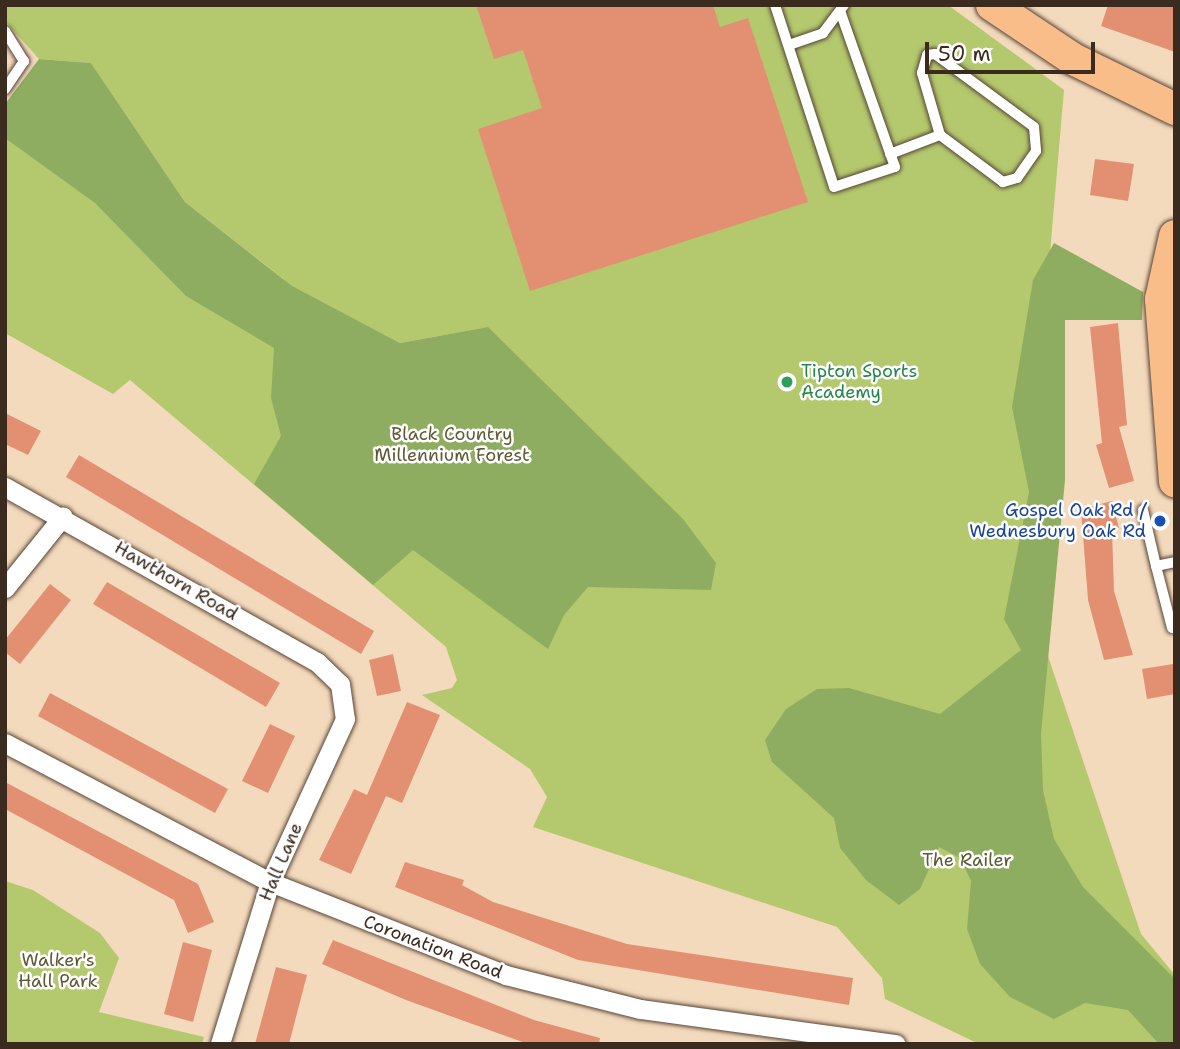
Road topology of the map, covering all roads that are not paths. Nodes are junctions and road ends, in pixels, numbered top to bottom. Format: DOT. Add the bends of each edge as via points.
graph roads {
  1 [pos="775,5"];
  2 [pos="992,5"];
  3 [pos="842,8"];
  4 [pos="5,31"];
  5 [pos="789,45"];
  6 [pos="5,89"];
  7 [pos="1175,109"];
  8 [pos="940,135"];
  9 [pos="890,154"];
  10 [pos="1175,236"];
  11 [pos="1175,481"];
  12 [pos="5,487"];
  13 [pos="1143,510"];
  14 [pos="63,516"];
  15 [pos="1175,562"];
  16 [pos="1156,566"];
  17 [pos="5,588"];
  18 [pos="1172,628"];
  19 [pos="340,684"];
  20 [pos="5,743"];
  21 [pos="270,882"];
  22 [pos="220,1044"];
  23 [pos="896,1044"];
  1 -- 5 [label="lane"];
  2 -- 7 [label="main road" via="1073,59"];
  3 -- 5 [label="lane" via="823,33"];
  3 -- 9 [label="lane"];
  4 -- 6 [label="lane" via="24,61"];
  5 -- 9 [label="lane" via="834,187 895,167"];
  8 -- 8 [label="lane" via="922,73 928,55 934,54 1016,111 1038,136 1025,171 1003,182"];
  8 -- 9 [label="lane"];
  10 -- 11 [label="main road" via="1161,299"];
  12 -- 14 [label="street, Hawthorn Road"];
  13 -- 16 [label="lane"];
  14 -- 17 [label="street"];
  14 -- 19 [label="street, Hawthorn Road" via="317,662"];
  15 -- 16 [label="lane"];
  16 -- 18 [label="lane"];
  19 -- 21 [label="street, Hall Lane" via="345,719"];
  20 -- 21 [label="street, Coronation Road"];
  21 -- 22 [label="street, Hall Lane"];
  21 -- 23 [label="street, Coronation Road" via="568,993"];
}
